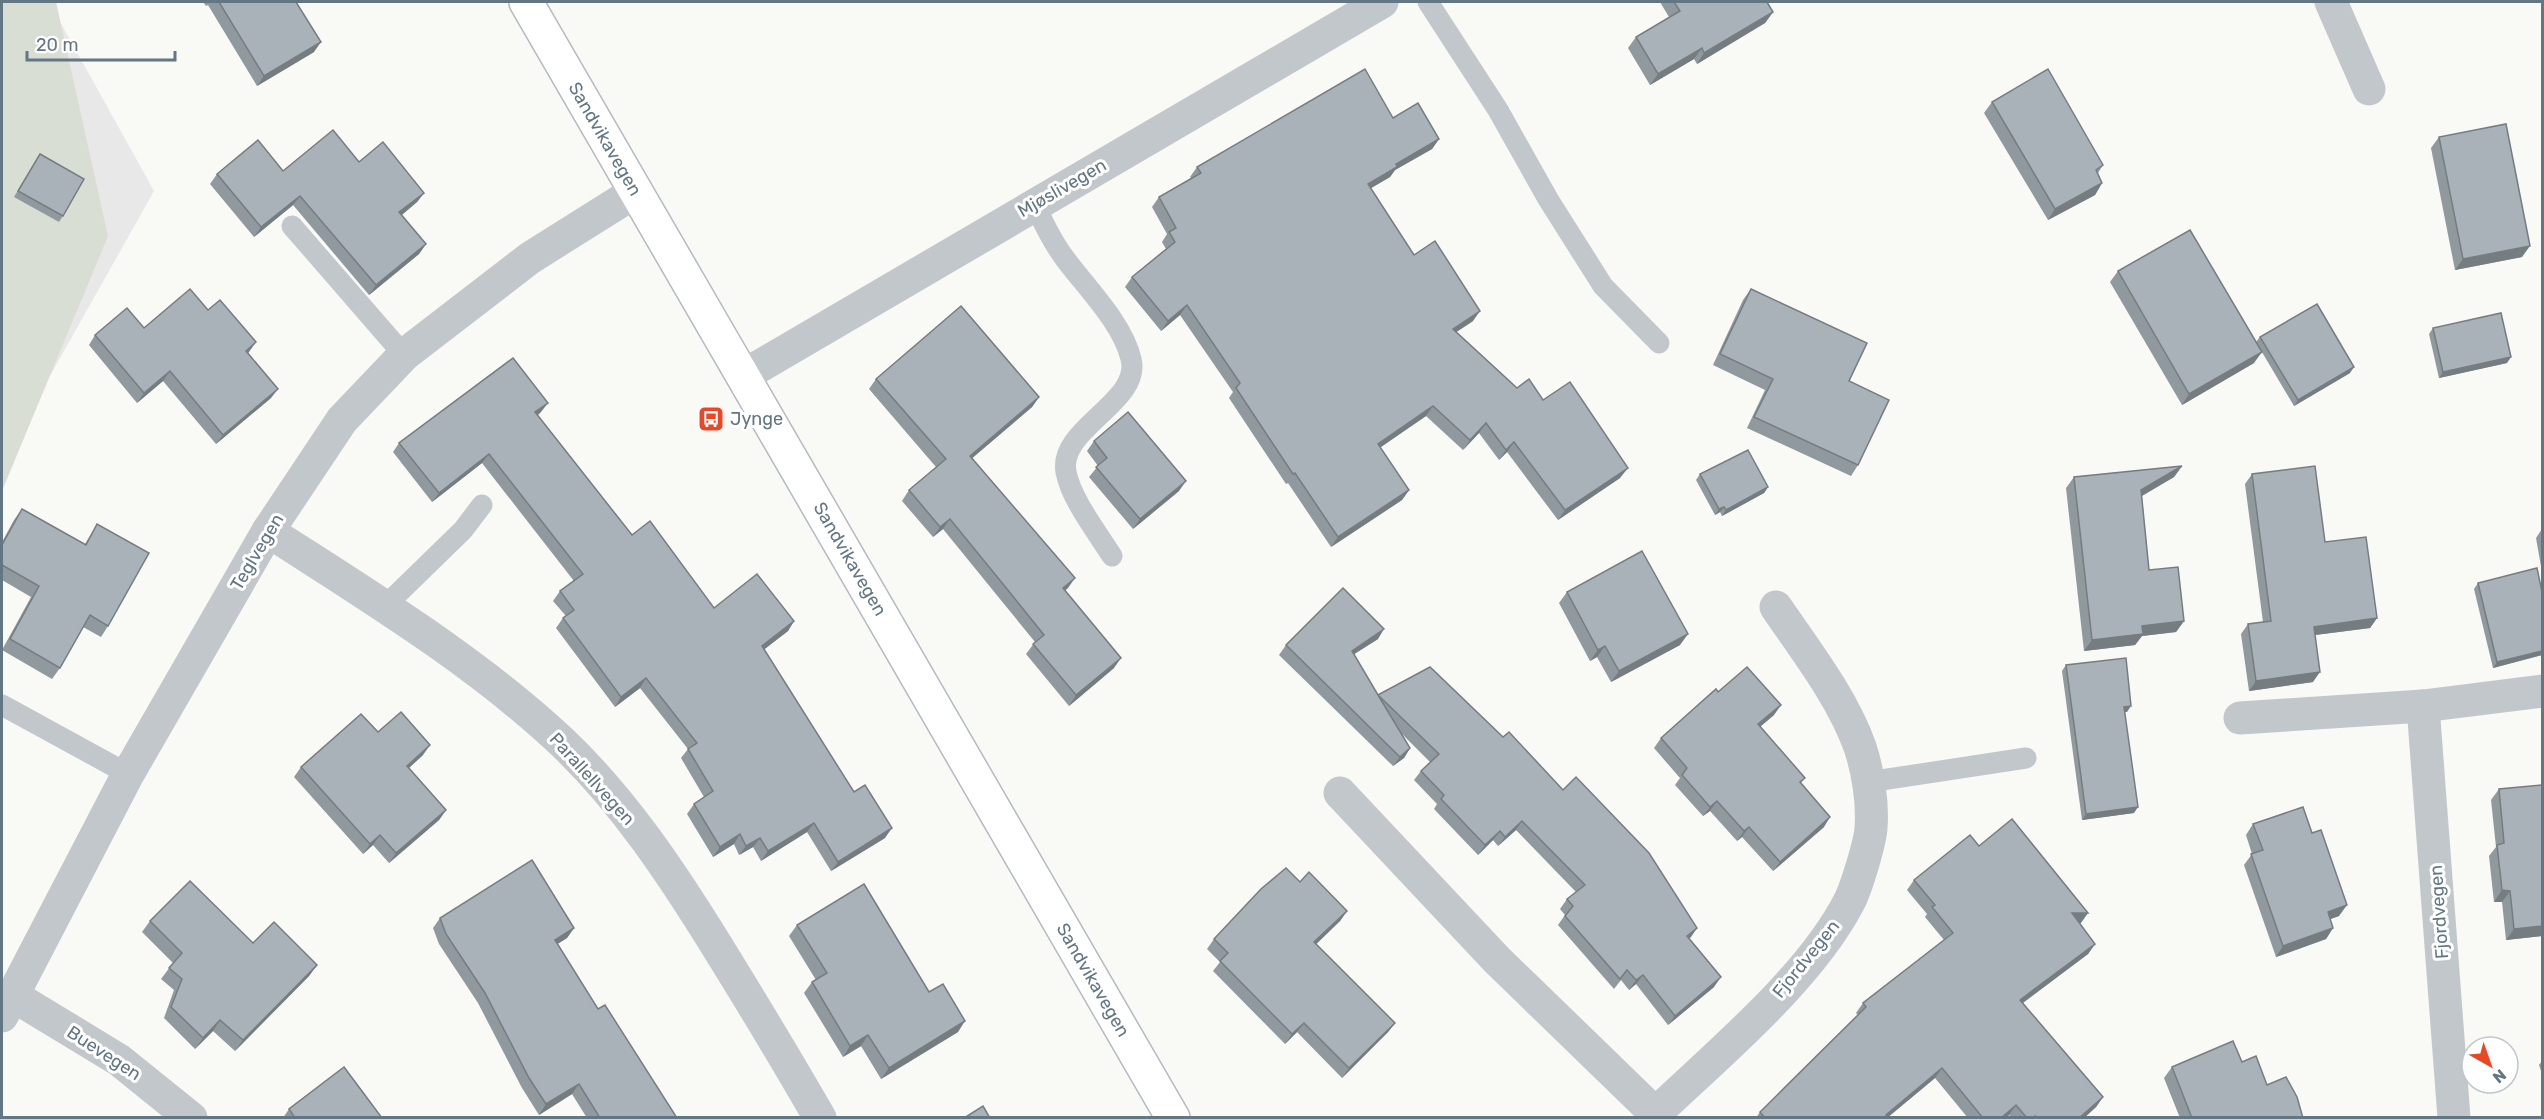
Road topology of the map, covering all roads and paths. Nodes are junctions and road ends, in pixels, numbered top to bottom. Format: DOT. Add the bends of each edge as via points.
graph roads {
  1 [pos="526,2"];
  2 [pos="1382,2"];
  3 [pos="1428,2"];
  4 [pos="2331,2"];
  5 [pos="2369,88"];
  6 [pos="635,192"];
  7 [pos="1035,205"];
  8 [pos="292,226"];
  9 [pos="1659,343"];
  10 [pos="405,355"];
  11 [pos="743,376"];
  12 [pos="482,505"];
  13 [pos="268,531"];
  14 [pos="1112,556"];
  15 [pos="385,606"];
  16 [pos="1776,607"];
  17 [pos="2542,691"];
  18 [pos="2,705"];
  19 [pos="2423,706"];
  20 [pos="2240,718"];
  21 [pos="2026,758"];
  22 [pos="128,774"];
  23 [pos="1868,782"];
  24 [pos="1340,793"];
  25 [pos="7,1006"];
  26 [pos="1658,1115"];
  27 [pos="191,1118"];
  28 [pos="820,1118"];
  29 [pos="1173,1118"];
  30 [pos="2454,1118"];
  1 -- 6 [label="main road, Sandvikavegen"];
  2 -- 7 [label="street, Mjøslivegen"];
  3 -- 9 [label="lane" via="1603,286"];
  4 -- 5 [label="street"];
  6 -- 10 [label="street, Teglvegen" via="530,258"];
  6 -- 11 [label="main road, Sandvikavegen"];
  7 -- 11 [label="street, Mjøslivegen"];
  7 -- 14 [label="lane" via="1064,258 1114,322 1131,359 1128,381 1121,392 1065,457 1066,473 1074,491"];
  8 -- 10 [label="lane"];
  10 -- 13 [label="street, Teglvegen" via="342,420"];
  11 -- 29 [label="main road, Sandvikavegen"];
  12 -- 15 [label="lane" via="463,530"];
  13 -- 15 [label="street, Parallellvegen"];
  13 -- 22 [label="street, Teglvegen"];
  15 -- 28 [label="street, Parallellvegen" via="482,676 562,742 619,805 674,877"];
  16 -- 23 [label="street, Fjordvegen" via="1815,662 1844,713 1860,747"];
  17 -- 19 [label="street"];
  18 -- 22 [label="lane"];
  19 -- 20 [label="street"];
  19 -- 30 [label="street, Fjordvegen"];
  21 -- 23 [label="lane"];
  22 -- 25 [label="street, Teglvegen"];
  23 -- 26 [label="street, Fjordvegen" via="1871,829 1851,901 1826,941 1756,1018"];
  24 -- 26 [label="street, Fjordvegen" via="1497,960"];
  25 -- 27 [label="street, Buevegen" via="119,1060"];
}
